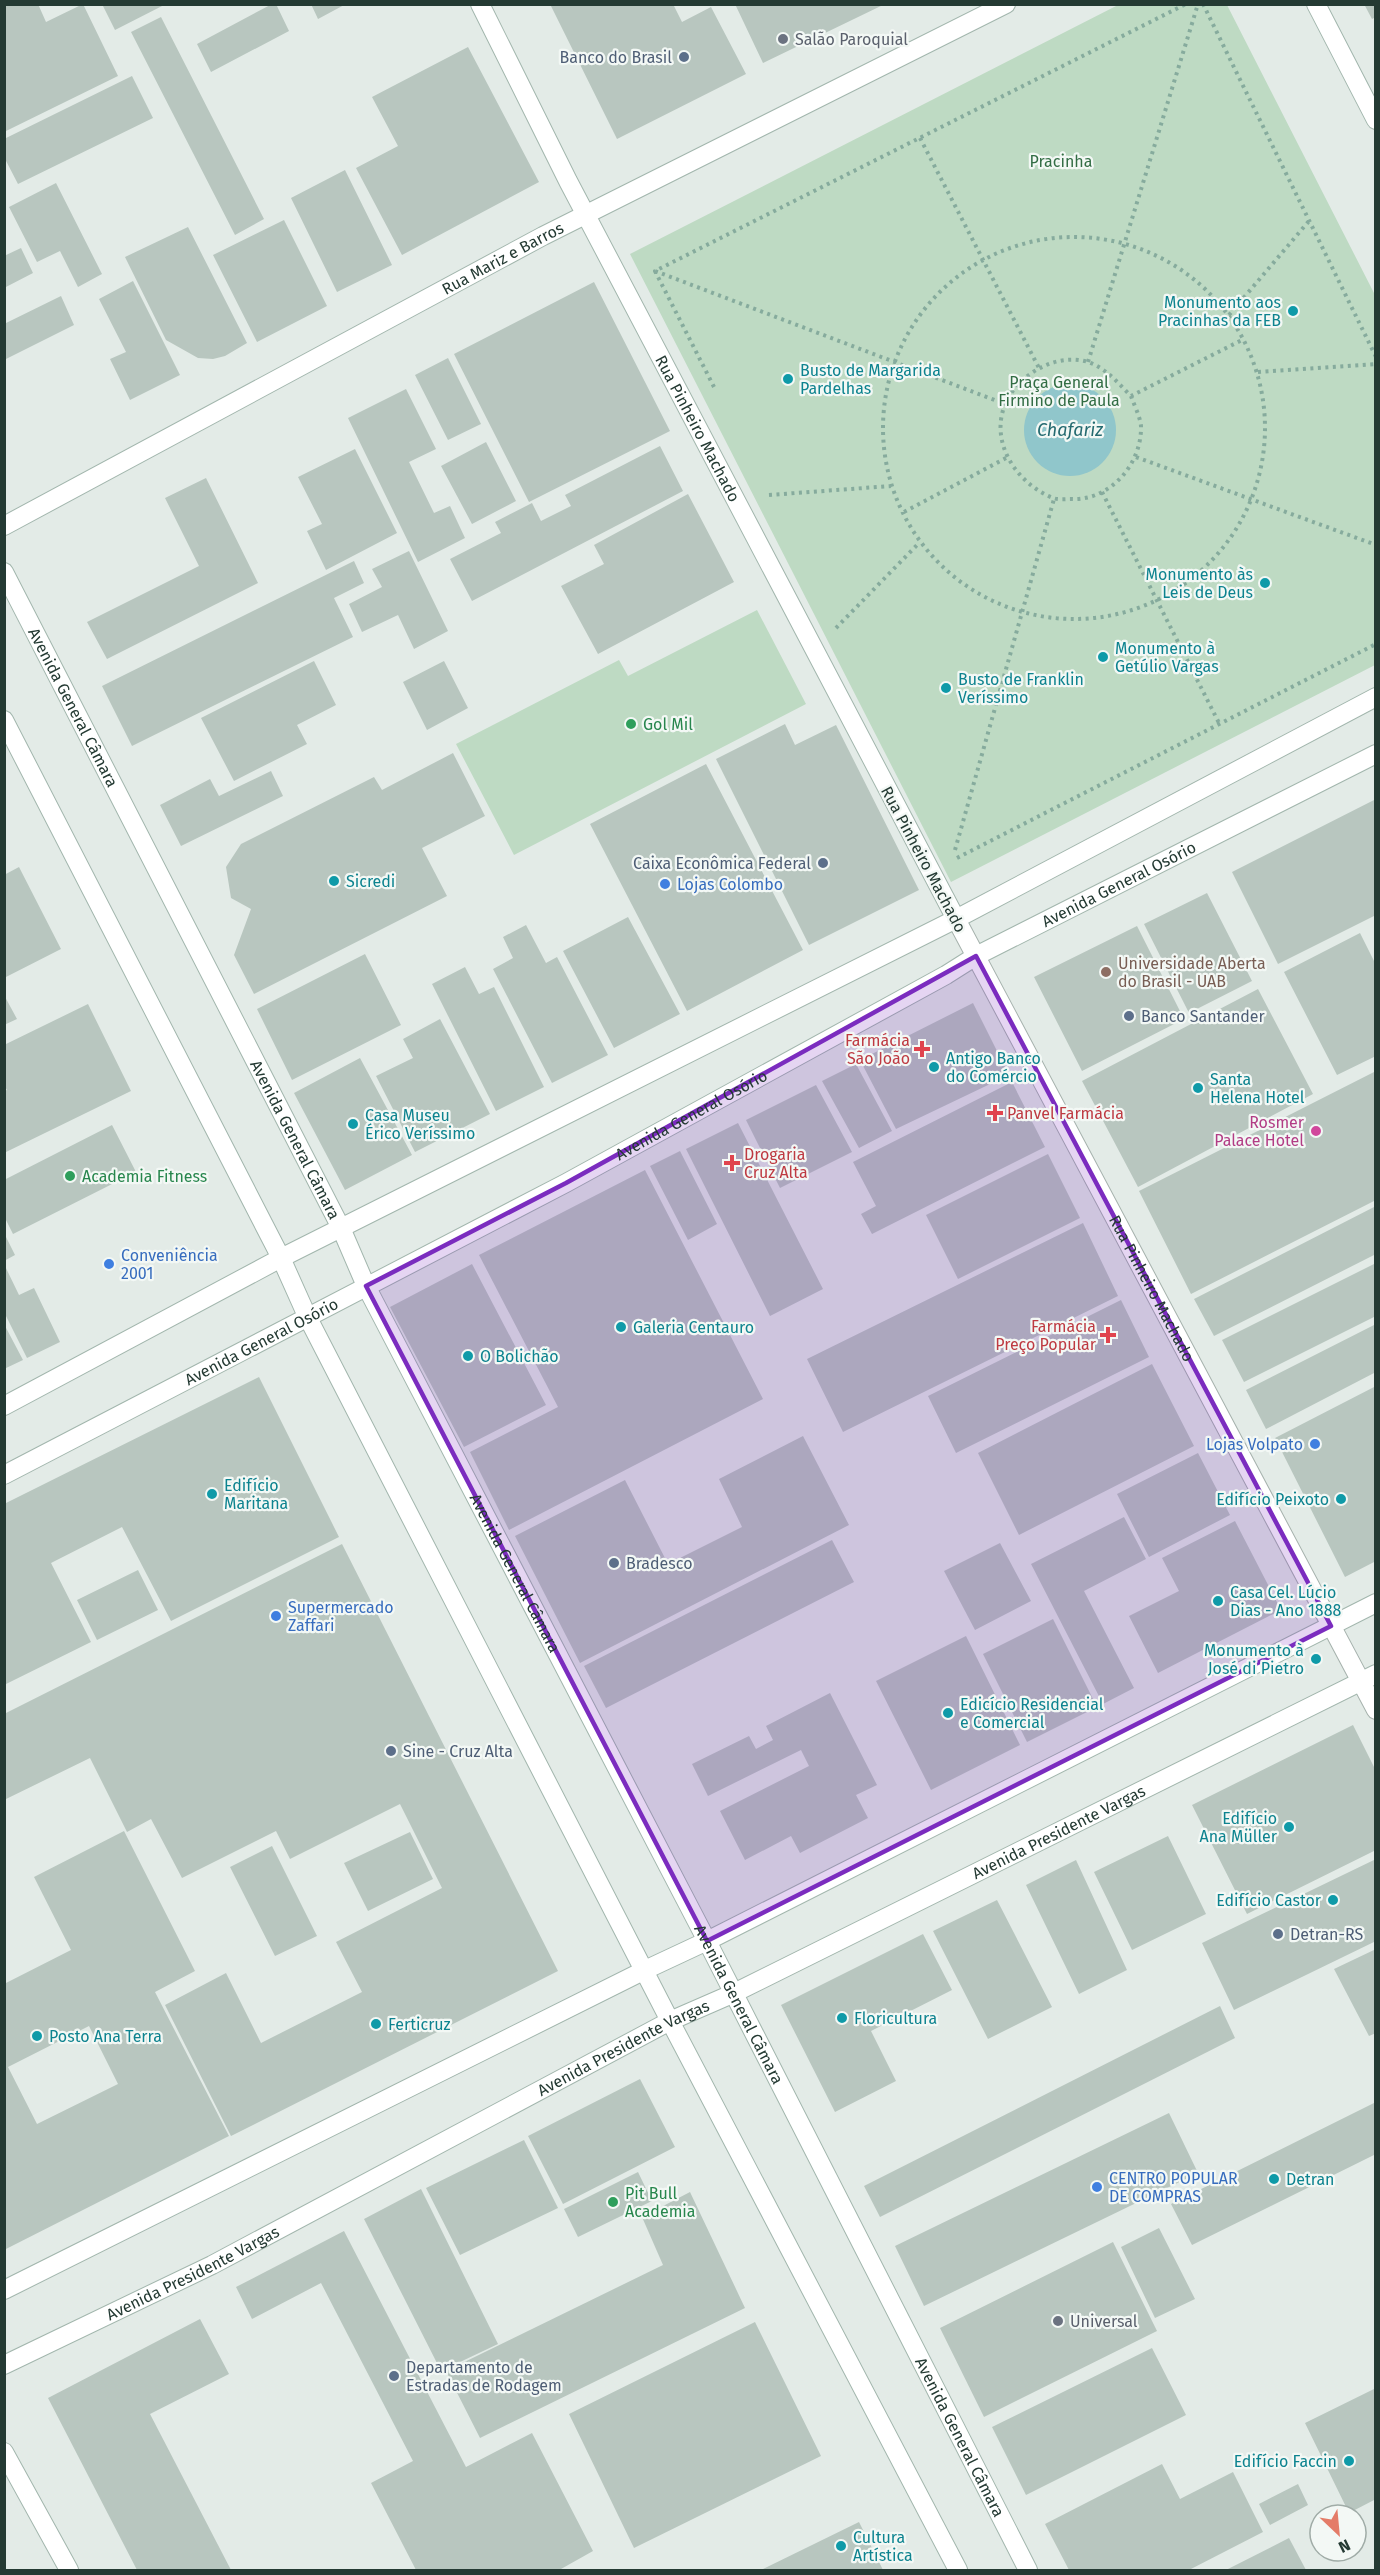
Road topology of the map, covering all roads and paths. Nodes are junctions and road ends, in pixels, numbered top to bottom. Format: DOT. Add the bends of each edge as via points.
graph roads {
  1 [pos="480,4"];
  2 [pos="1006,4"];
  3 [pos="1186,4"];
  4 [pos="1198,4"];
  5 [pos="1203,4"];
  6 [pos="1316,4"];
  7 [pos="1376,120"];
  8 [pos="920,138"];
  9 [pos="587,214"];
  10 [pos="1309,221"];
  11 [pos="1124,243"];
  12 [pos="983,260"];
  13 [pos="656,271"];
  14 [pos="1229,315"];
  15 [pos="1242,340"];
  16 [pos="1376,357"];
  17 [pos="894,362"];
  18 [pos="1088,362"];
  19 [pos="1376,364"];
  20 [pos="1039,368"];
  21 [pos="1258,372"];
  22 [pos="715,389"];
  23 [pos="1131,396"];
  24 [pos="1005,404"];
  25 [pos="1136,456"];
  26 [pos="1006,458"];
  27 [pos="763,485"];
  28 [pos="891,486"];
  29 [pos="1102,492"];
  30 [pos="769,495"];
  31 [pos="1054,499"];
  32 [pos="1252,499"];
  33 [pos="774,506"];
  34 [pos="904,512"];
  35 [pos="4,526"];
  36 [pos="919,543"];
  37 [pos="1376,545"];
  38 [pos="4,572"];
  39 [pos="1157,601"];
  40 [pos="1022,613"];
  41 [pos="830,619"];
  42 [pos="1376,644"];
  43 [pos="1376,698"];
  44 [pos="4,720"];
  45 [pos="1219,723"];
  46 [pos="1376,754"];
  47 [pos="956,920"];
  48 [pos="976,956"];
  49 [pos="341,1228"];
  50 [pos="281,1258"];
  51 [pos="366,1286"];
  52 [pos="307,1316"];
  53 [pos="4,1406"];
  54 [pos="4,1474"];
  55 [pos="1376,1603"];
  56 [pos="1331,1626"];
  57 [pos="1368,1678"];
  58 [pos="1376,1710"];
  59 [pos="707,1941"];
  60 [pos="645,1970"];
  61 [pos="732,1994"];
  62 [pos="670,2021"];
  63 [pos="4,2290"];
  64 [pos="4,2365"];
  65 [pos="4,2452"];
  66 [pos="69,2571"];
  67 [pos="958,2571"];
  68 [pos="1028,2571"];
  1 -- 9 [label="main road, Rua Pinheiro Machado"];
  2 -- 9 [label="main road, Rua Mariz e Barros"];
  3 -- 8 [label="path"];
  4 -- 11 [label="path"];
  5 -- 10 [label="path"];
  6 -- 7 [label="main road"];
  8 -- 12 [label="path"];
  8 -- 13 [label="path"];
  9 -- 35 [label="main road, Rua Mariz e Barros"];
  9 -- 47 [label="main road, Rua Pinheiro Machado"];
  10 -- 14 [label="path"];
  10 -- 16 [label="path"];
  11 -- 12 [label="path" via="1076,236 1028,242"];
  11 -- 14 [label="path" via="1183,270"];
  11 -- 18 [label="path"];
  12 -- 17 [label="path" via="945,286 915,321"];
  12 -- 20 [label="path"];
  13 -- 17 [label="path"];
  13 -- 22 [label="path"];
  14 -- 15 [label="path"];
  15 -- 21 [label="path"];
  15 -- 23 [label="path"];
  17 -- 24 [label="path"];
  17 -- 28 [label="path" via="882,424"];
  18 -- 20 [label="path" via="1062,360"];
  18 -- 23 [label="path" via="1108,373"];
  19 -- 21 [label="path"];
  20 -- 24 [label="path" via="1016,386"];
  21 -- 32 [label="path" via="1266,436"];
  23 -- 25 [label="path" via="1141,425"];
  24 -- 26 [label="path" via="1001,429"];
  25 -- 29 [label="path" via="1125,476"];
  25 -- 32 [label="path"];
  26 -- 31 [label="path" via="1023,480"];
  26 -- 34 [label="path"];
  27 -- 30 [label="path"];
  28 -- 30 [label="path"];
  28 -- 34 [label="path"];
  29 -- 31 [label="path" via="1078,500"];
  29 -- 39 [label="path"];
  30 -- 33 [label="path"];
  31 -- 40 [label="path"];
  32 -- 37 [label="path"];
  32 -- 39 [label="path" via="1229,540 1197,575"];
  34 -- 36 [label="path"];
  36 -- 40 [label="path" via="965,587"];
  36 -- 41 [label="path" via="835,630"];
  38 -- 49 [label="main road, Avenida General Câmara"];
  39 -- 40 [label="path" via="1113,616 1067,620"];
  39 -- 45 [label="path"];
  40 -- 45 [label="path" via="952,861"];
  42 -- 45 [label="path"];
  43 -- 47 [label="main road"];
  44 -- 50 [label="main road"];
  46 -- 48 [label="main road, Avenida General Osório"];
  47 -- 48 [label="main road, Rua Pinheiro Machado"];
  47 -- 49 [label="main road"];
  48 -- 51 [label="main road, Avenida General Osório" via="566,1184"];
  48 -- 56 [label="main road, Rua Pinheiro Machado"];
  49 -- 50 [label="main road"];
  49 -- 51 [label="main road, Avenida General Câmara"];
  50 -- 52 [label="main road"];
  50 -- 53 [label="main road"];
  51 -- 52 [label="main road, Avenida General Osório"];
  51 -- 59 [label="main road, Avenida General Câmara"];
  52 -- 54 [label="main road, Avenida General Osório"];
  52 -- 60 [label="main road"];
  55 -- 56 [label="main road"];
  56 -- 57 [label="main road, Rua Pinheiro Machado"];
  56 -- 59 [label="main road"];
  57 -- 58 [label="main road, Rua Pinheiro Machado"];
  57 -- 61 [label="main road, Avenida Presidente Vargas"];
  59 -- 60 [label="main road"];
  59 -- 61 [label="main road, Avenida General Câmara"];
  60 -- 62 [label="main road"];
  60 -- 63 [label="main road"];
  61 -- 62 [label="main road, Avenida Presidente Vargas"];
  61 -- 68 [label="main road, Avenida General Câmara"];
  62 -- 64 [label="main road, Avenida Presidente Vargas" via="212,2265"];
  62 -- 67 [label="main road"];
  65 -- 66 [label="main road"];
}
